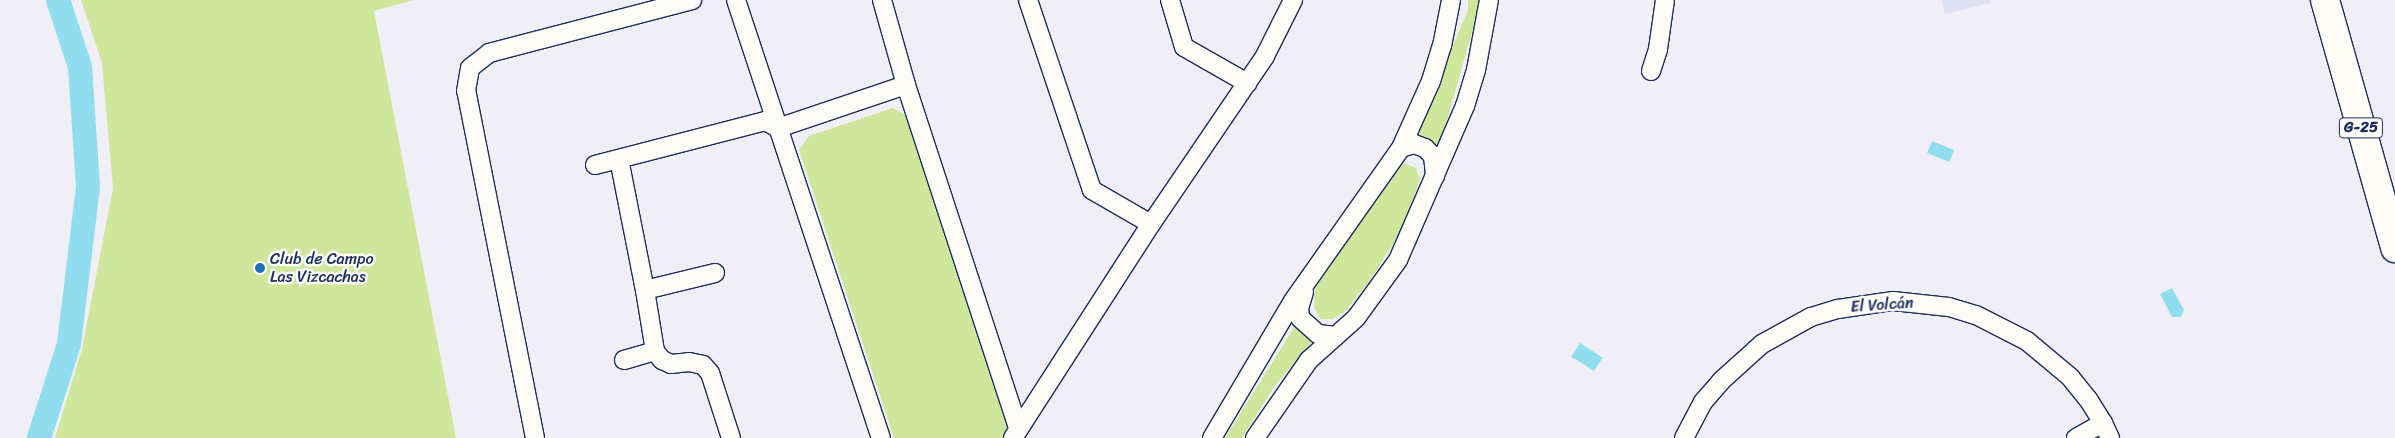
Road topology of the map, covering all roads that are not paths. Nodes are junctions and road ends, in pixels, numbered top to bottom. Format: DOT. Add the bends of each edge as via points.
graph roads {
  1 [pos="692,0"];
  2 [pos="736,0"];
  3 [pos="882,0"];
  4 [pos="1028,0"];
  5 [pos="1170,0"];
  6 [pos="1293,0"];
  7 [pos="1451,0"];
  8 [pos="1489,0"];
  9 [pos="1665,0"];
  10 [pos="2313,0"];
  11 [pos="2325,0"];
  12 [pos="2337,40"];
  13 [pos="1651,71"];
  14 [pos="1248,83"];
  15 [pos="906,85"];
  16 [pos="778,128"];
  17 [pos="1401,148"];
  18 [pos="619,159"];
  19 [pos="595,166"];
  20 [pos="1435,176"];
  21 [pos="1151,224"];
  22 [pos="2395,248"];
  23 [pos="715,273"];
  24 [pos="1306,284"];
  25 [pos="645,290"];
  26 [pos="1336,336"];
  27 [pos="655,352"];
  28 [pos="624,360"];
  29 [pos="2107,430"];
  30 [pos="1015,433"];
  31 [pos="535,438"];
  32 [pos="731,438"];
  33 [pos="881,438"];
  34 [pos="1212,438"];
  35 [pos="1255,438"];
  36 [pos="1684,438"];
  37 [pos="2076,438"];
  1 -- 31 [label="street" via="489,53 470,68 466,91"];
  2 -- 16 [label="street"];
  3 -- 15 [label="street"];
  4 -- 21 [label="street" via="1092,190"];
  5 -- 14 [label="street" via="1184,47"];
  6 -- 14 [label="street"];
  7 -- 17 [label="street" via="1431,82"];
  8 -- 20 [label="street" via="1478,60 1465,106"];
  9 -- 13 [label="street" via="1658,49"];
  10 -- 12 [label="main road"];
  11 -- 12 [label="main road, G-25"];
  12 -- 22 [label="main road, G-25"];
  14 -- 21 [label="street"];
  15 -- 16 [label="street"];
  15 -- 30 [label="street"];
  16 -- 18 [label="street" via="765,121"];
  16 -- 33 [label="street"];
  17 -- 20 [label="street" via="1414,144 1425,148 1433,156"];
  17 -- 24 [label="street"];
  18 -- 19 [label="street"];
  18 -- 25 [label="street"];
  20 -- 26 [label="street" via="1398,260 1356,318"];
  21 -- 30 [label="street"];
  23 -- 25 [label="street"];
  24 -- 26 [label="street" via="1299,308 1300,318 1318,334"];
  24 -- 34 [label="street"];
  25 -- 27 [label="street"];
  26 -- 35 [label="street" via="1309,360"];
  27 -- 28 [label="street"];
  27 -- 32 [label="street" via="671,364 689,362 703,365 710,373"];
  29 -- 36 [label="street, El Volcán" via="2070,377 2027,340 1976,315 1931,304 1893,302 1838,309 1811,318 1762,344 1703,402"];
  29 -- 37 [label="street"];
}
